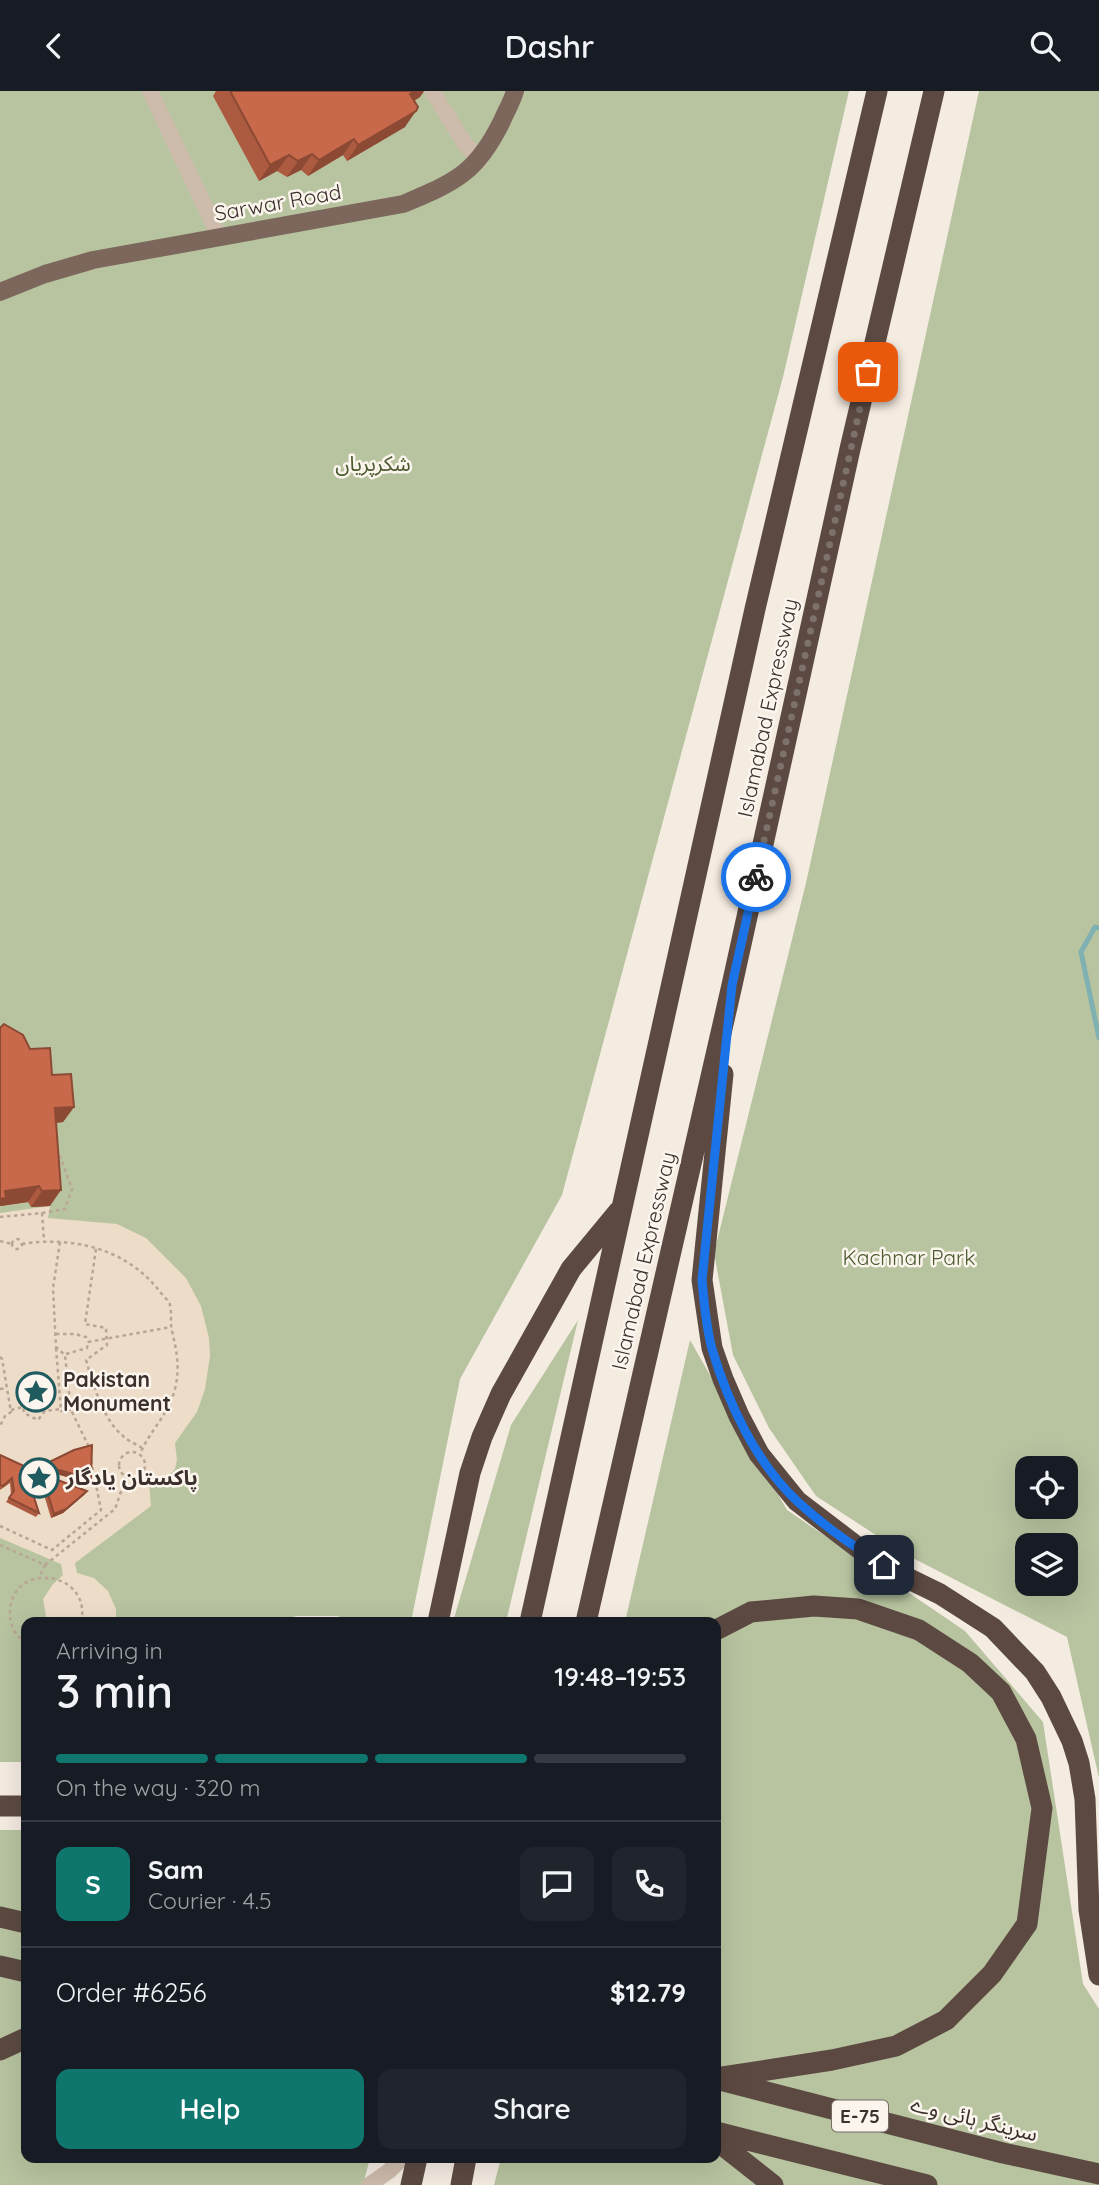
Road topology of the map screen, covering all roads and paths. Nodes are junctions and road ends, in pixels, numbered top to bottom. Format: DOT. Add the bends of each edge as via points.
graph roads {
  1 [pos="150,91"];
  2 [pos="432,91"];
  3 [pos="515,91"];
  4 [pos="877,91"];
  5 [pos="934,91"];
  6 [pos="480,160"];
  7 [pos="219,236"];
  8 [pos="0,292"];
  9 [pos="732,985"];
  10 [pos="55,1143"];
  11 [pos="624,1206"];
  12 [pos="42,1213"];
  13 [pos="0,1217"];
  14 [pos="44,1240"];
  15 [pos="0,1241"];
  16 [pos="60,1242"];
  17 [pos="12,1244"];
  18 [pos="22,1244"];
  19 [pos="96,1249"];
  20 [pos="171,1327"];
  21 [pos="55,1334"];
  22 [pos="106,1339"];
  23 [pos="88,1342"];
  24 [pos="56,1347"];
  25 [pos="65,1355"];
  26 [pos="0,1357"];
  27 [pos="58,1383"];
  28 [pos="68,1384"];
  29 [pos="7,1388"];
  30 [pos="0,1389"];
  31 [pos="61,1409"];
  32 [pos="11,1410"];
  33 [pos="71,1410"];
  34 [pos="0,1415"];
  35 [pos="5,1416"];
  36 [pos="0,1426"];
  37 [pos="142,1448"];
  38 [pos="139,1454"];
  39 [pos="126,1477"];
  40 [pos="0,1526"];
  41 [pos="0,1545"];
  42 [pos="45,1565"];
  43 [pos="39,1578"];
  44 [pos="81,1617"];
  45 [pos="439,1617"];
  46 [pos="531,1617"];
  47 [pos="587,1617"];
  48 [pos="721,1627"];
  49 [pos="21,1639"];
  50 [pos="0,1806"];
  51 [pos="21,1806"];
  52 [pos="0,1917"];
  53 [pos="21,1922"];
  54 [pos="0,1966"];
  55 [pos="21,1971"];
  56 [pos="1099,1975"];
  57 [pos="21,2040"];
  58 [pos="0,2050"];
  59 [pos="721,2078"];
  60 [pos="721,2080"];
  61 [pos="721,2133"];
  62 [pos="721,2144"];
  63 [pos="397,2163"];
  64 [pos="416,2163"];
  65 [pos="465,2163"];
  66 [pos="1099,2174"];
  67 [pos="369,2185"];
  68 [pos="411,2185"];
  69 [pos="461,2185"];
  70 [pos="773,2185"];
  71 [pos="927,2185"];
  1 -- 7 [label="lane"];
  2 -- 6 [label="lane"];
  3 -- 6 [label="main road, Sarwar Road"];
  4 -- 11 [label="highway, Islamabad Expressway" via="755,609"];
  5 -- 9 [label="highway, Islamabad Expressway"];
  6 -- 7 [label="main road, Sarwar Road" via="447,185 403,204"];
  7 -- 8 [label="main road, Sarwar Road" via="93,260"];
  9 -- 47 [label="highway, Islamabad Expressway"];
  9 -- 56 [label="highway" via="702,1280 712,1347 723,1379 759,1454 797,1501 869,1556 993,1628 1035,1672 1051,1697 1079,1763 1085,1799 1089,1910"];
  10 -- 12 [label="path" via="72,1189 65,1209"];
  11 -- 45 [label="highway" via="571,1269 501,1394 470,1473"];
  11 -- 46 [label="highway, Islamabad Expressway"];
  12 -- 13 [label="path"];
  12 -- 14 [label="path"];
  14 -- 16 [label="path"];
  14 -- 18 [label="path"];
  15 -- 17 [label="path"];
  16 -- 19 [label="path"];
  16 -- 21 [label="path" via="53,1288"];
  17 -- 18 [label="path" via="17,1240"];
  17 -- 18 [label="path" via="14,1249"];
  19 -- 20 [label="path" via="123,1257 150,1280 170,1304"];
  19 -- 22 [label="path" via="85,1325 106,1328"];
  20 -- 22 [label="path"];
  20 -- 37 [label="path" via="179,1364 174,1389 165,1416"];
  21 -- 23 [label="path" via="75,1334"];
  21 -- 24 [label="path"];
  22 -- 23 [label="path"];
  22 -- 37 [label="path" via="107,1345 86,1360 96,1395 121,1435"];
  23 -- 25 [label="path" via="87,1347"];
  24 -- 25 [label="path"];
  24 -- 27 [label="path"];
  25 -- 28 [label="path"];
  26 -- 29 [label="path"];
  27 -- 28 [label="path"];
  27 -- 31 [label="path"];
  28 -- 33 [label="path"];
  29 -- 30 [label="path"];
  29 -- 32 [label="path"];
  31 -- 32 [label="path" via="45,1411 38,1420 24,1413 23,1407"];
  31 -- 33 [label="path"];
  32 -- 35 [label="path"];
  33 -- 40 [label="path" via="87,1440 101,1510 52,1550"];
  34 -- 35 [label="path"];
  35 -- 36 [label="path"];
  37 -- 38 [label="path"];
  38 -- 39 [label="path" via="144,1470 138,1477"];
  38 -- 39 [label="path" via="131,1451 120,1458 119,1471"];
  39 -- 42 [label="path" via="115,1509"];
  41 -- 42 [label="path"];
  42 -- 43 [label="path"];
  43 -- 44 [label="path" via="58,1579 76,1593"];
  43 -- 49 [label="path" via="23,1585 10,1605 12,1628"];
  48 -- 59 [label="highway" via="751,1612 814,1606 858,1609 919,1630 970,1663 1001,1692 1026,1739 1042,1808 1027,1924 992,1974 946,2020 896,2046"];
  50 -- 51 [label="highway"];
  52 -- 53 [label="highway"];
  54 -- 55 [label="highway"];
  57 -- 58 [label="highway"];
  60 -- 66 [label="highway, سرینگر ہائی وے / E-75"];
  61 -- 71 [label="highway, E-75"];
  62 -- 70 [label="highway"];
  63 -- 67 [label="lane"];
  64 -- 68 [label="highway"];
  65 -- 69 [label="highway"];
}
